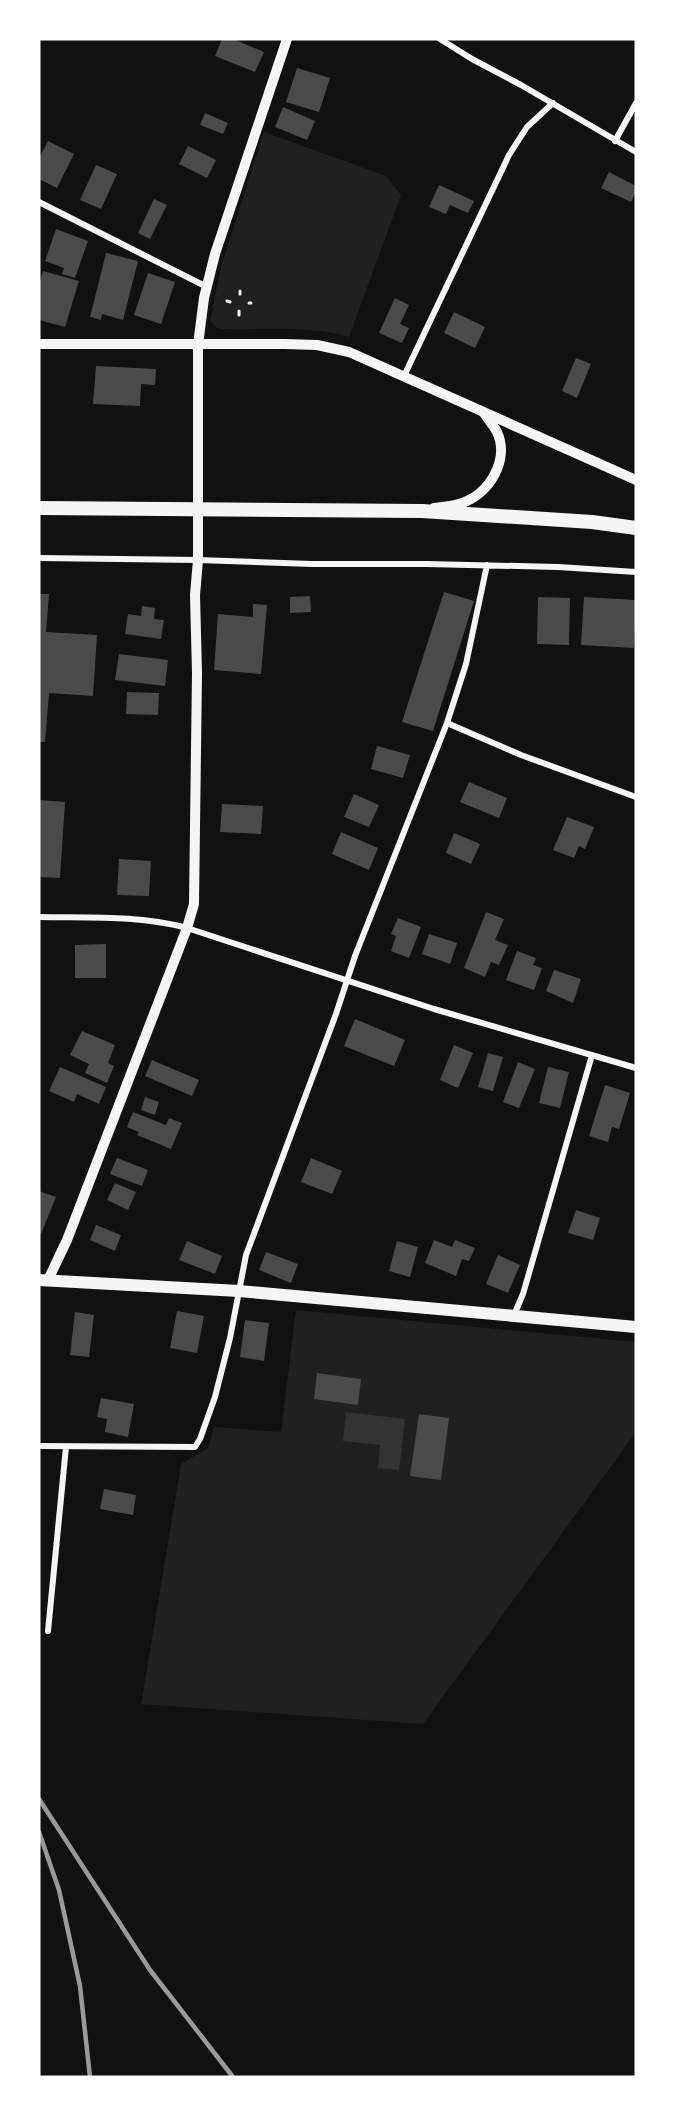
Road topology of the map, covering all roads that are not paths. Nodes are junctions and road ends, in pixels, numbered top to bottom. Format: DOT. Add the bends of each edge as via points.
graph roads {
  1 [pos="287,39"];
  2 [pos="440,39"];
  3 [pos="553,103"];
  4 [pos="636,103"];
  5 [pos="615,141"];
  6 [pos="636,152"];
  7 [pos="39,202"];
  8 [pos="207,286"];
  9 [pos="39,344"];
  10 [pos="198,345"];
  11 [pos="404,376"];
  12 [pos="483,412"];
  13 [pos="636,480"];
  14 [pos="39,508"];
  15 [pos="422,511"];
  16 [pos="636,528"];
  17 [pos="39,558"];
  18 [pos="198,560"];
  19 [pos="487,565"];
  20 [pos="636,572"];
  21 [pos="447,723"];
  22 [pos="636,797"];
  23 [pos="39,917"];
  24 [pos="187,928"];
  25 [pos="346,981"];
  26 [pos="592,1055"];
  27 [pos="636,1068"];
  28 [pos="44,1280"];
  29 [pos="239,1291"];
  30 [pos="514,1316"];
  31 [pos="636,1327"];
  32 [pos="39,1446"];
  33 [pos="66,1447"];
  34 [pos="48,1631"];
  1 -- 8 [label="street"];
  2 -- 3 [label="street"];
  3 -- 5 [label="street"];
  3 -- 11 [label="street" via="526,127 509,155"];
  4 -- 5 [label="street"];
  5 -- 6 [label="street"];
  7 -- 8 [label="street"];
  8 -- 10 [label="street"];
  9 -- 10 [label="street"];
  10 -- 11 [label="street" via="317,345 349,352"];
  10 -- 18 [label="street"];
  11 -- 12 [label="street"];
  12 -- 13 [label="street"];
  12 -- 15 [label="street" via="500,443 501,455 492,480 462,503"];
  14 -- 15 [label="main road"];
  15 -- 16 [label="main road"];
  17 -- 18 [label="street"];
  18 -- 19 [label="street"];
  18 -- 24 [label="street" via="194,904"];
  19 -- 20 [label="street"];
  19 -- 21 [label="street" via="466,664"];
  21 -- 22 [label="street"];
  21 -- 25 [label="street"];
  23 -- 24 [label="street" via="125,918"];
  24 -- 25 [label="street"];
  24 -- 28 [label="street" via="67,1240"];
  25 -- 26 [label="street"];
  25 -- 29 [label="street" via="246,1255"];
  26 -- 27 [label="street"];
  26 -- 30 [label="street"];
  28 -- 29 [label="main road"];
  29 -- 30 [label="main road"];
  29 -- 33 [label="street" via="215,1397 195,1447"];
  30 -- 31 [label="main road"];
  32 -- 33 [label="street"];
  33 -- 34 [label="street"];
}
